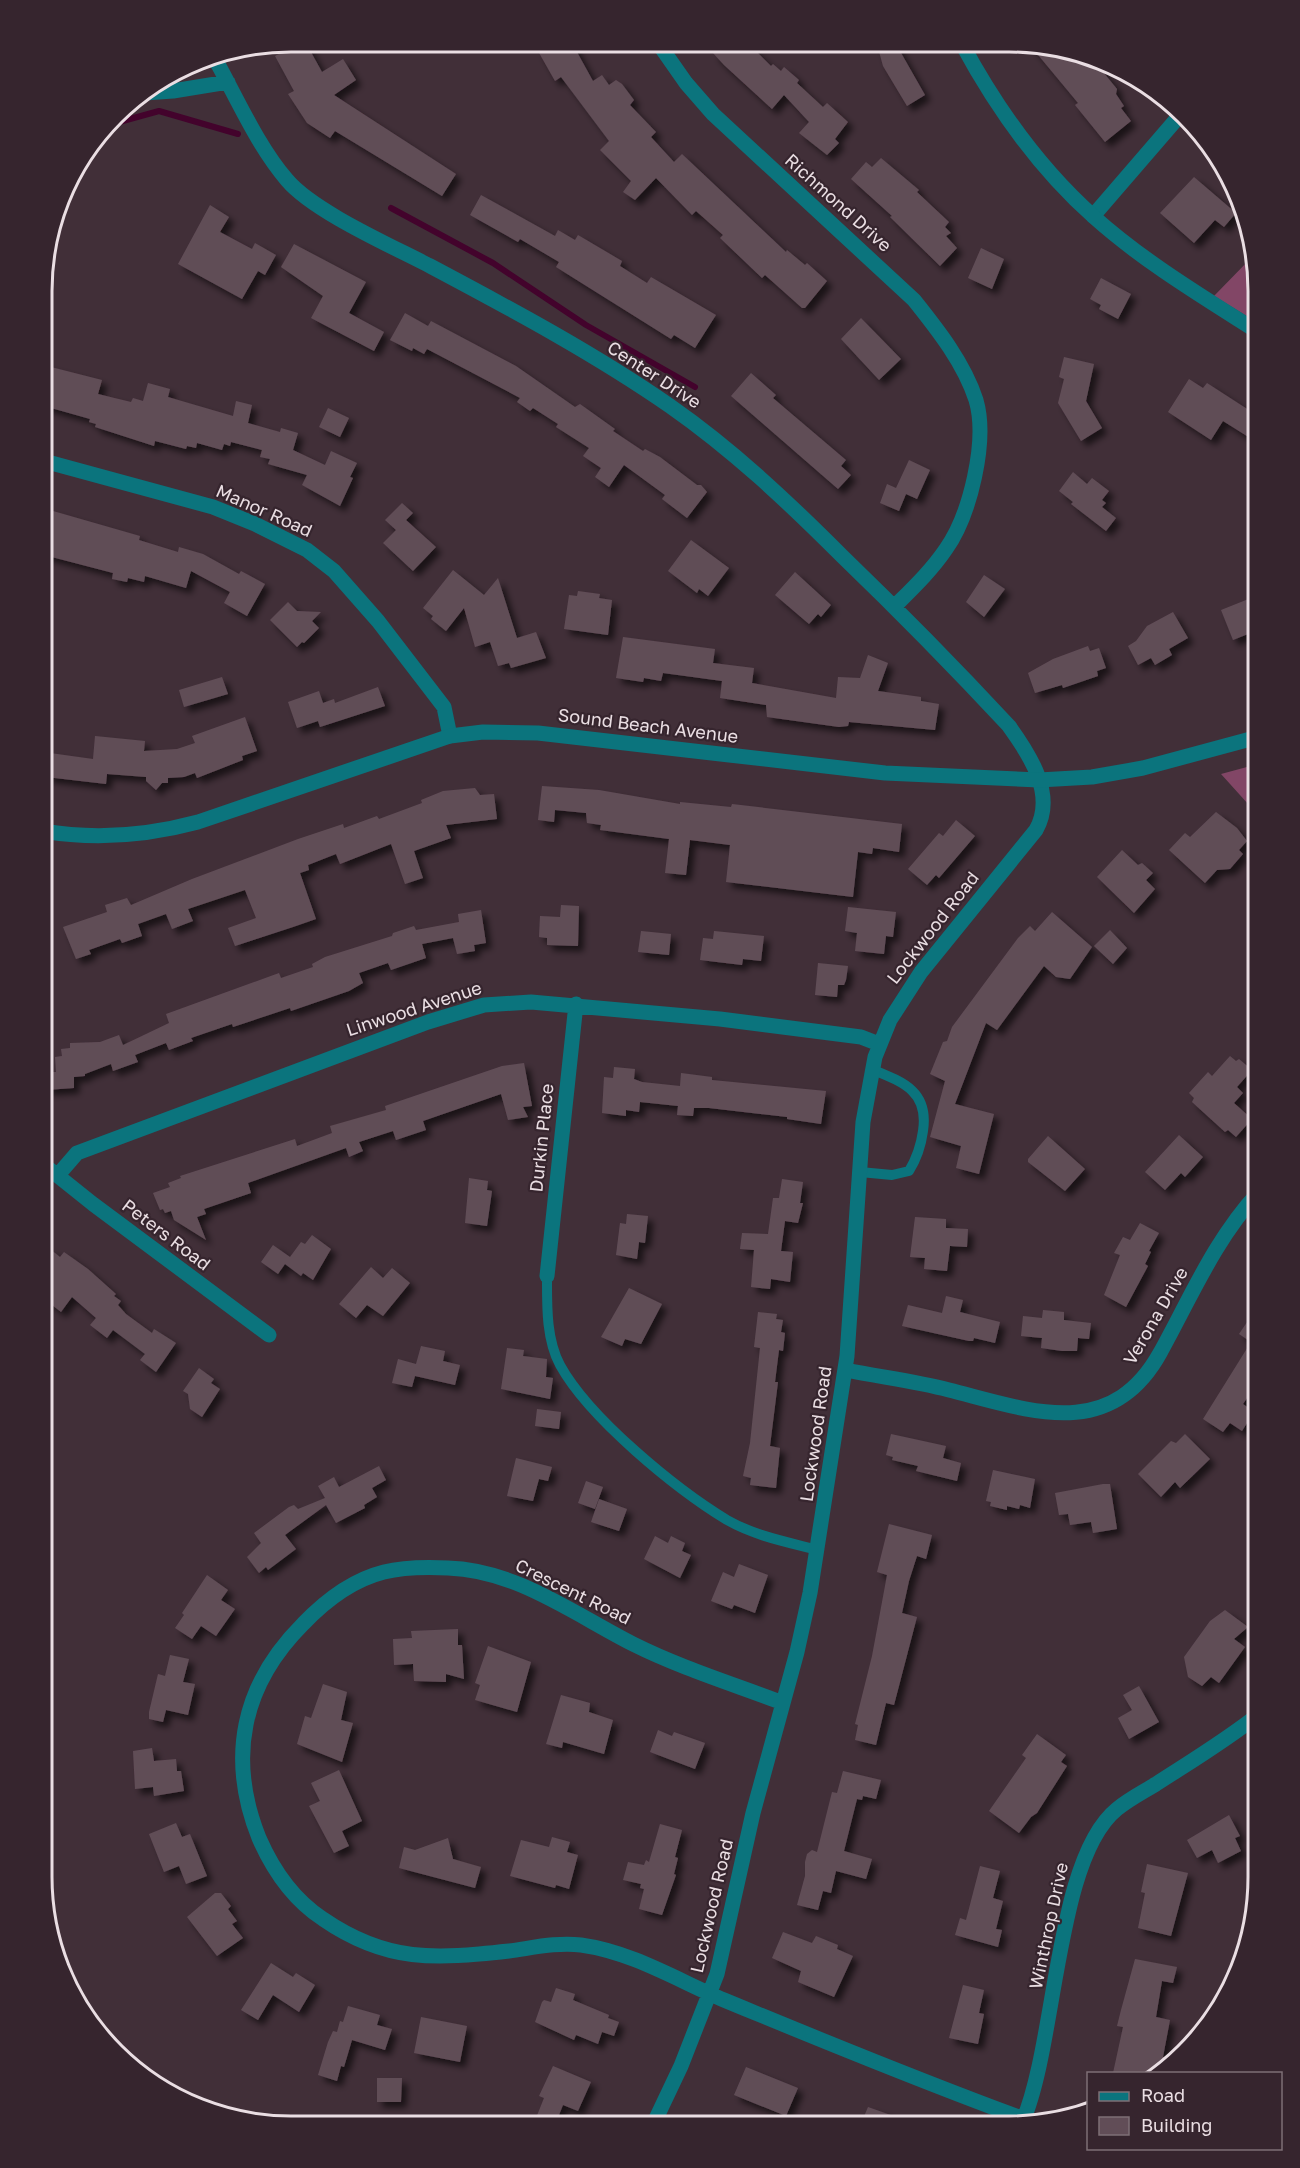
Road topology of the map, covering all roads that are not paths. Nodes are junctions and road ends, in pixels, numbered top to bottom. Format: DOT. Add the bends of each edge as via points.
graph roads {
  1 [pos="664,52"];
  2 [pos="967,52"];
  3 [pos="218,64"];
  4 [pos="228,82"];
  5 [pos="161,92"];
  6 [pos="1175,121"];
  7 [pos="1094,216"];
  8 [pos="1248,325"];
  9 [pos="52,463"];
  10 [pos="894,606"];
  11 [pos="450,736"];
  12 [pos="1248,740"];
  13 [pos="1039,780"];
  14 [pos="52,832"];
  15 [pos="576,1004"];
  16 [pos="879,1044"];
  17 [pos="872,1069"];
  18 [pos="52,1171"];
  19 [pos="860,1172"];
  20 [pos="58,1175"];
  21 [pos="1248,1203"];
  22 [pos="547,1276"];
  23 [pos="268,1335"];
  24 [pos="846,1370"];
  25 [pos="818,1550"];
  26 [pos="783,1703"];
  27 [pos="1248,1722"];
  28 [pos="710,1994"];
  29 [pos="1025,2115"];
  30 [pos="657,2116"];
  31 [pos="1010,2116"];
  1 -- 10 [label="street, Richmond Drive" via="713,114 914,300 939,331 966,377 976,402 980,428 970,493 947,547"];
  2 -- 7 [label="street" via="1031,149"];
  3 -- 4 [label="street, Center Drive"];
  4 -- 5 [label="street"];
  4 -- 10 [label="street, Center Drive" via="288,182 338,216 503,304 671,407 774,489"];
  6 -- 7 [label="street"];
  7 -- 8 [label="street"];
  9 -- 11 [label="street, Manor Road" via="213,507 307,550 334,571 378,621 444,707"];
  10 -- 13 [label="street, Center Drive" via="1009,726"];
  11 -- 13 [label="street, Sound Beach Avenue" via="538,733 885,773"];
  11 -- 14 [label="street, Sound Beach Avenue" via="166,830 110,836"];
  12 -- 13 [label="street, Sound Beach Avenue" via="1143,768 1084,778"];
  13 -- 16 [label="street, Lockwood Road" via="1045,800 1036,830 933,955 898,1005"];
  15 -- 16 [label="street, Linwood Avenue" via="755,1023 861,1037"];
  15 -- 20 [label="street, Linwood Avenue" via="507,1002 428,1022 77,1153"];
  15 -- 22 [label="street, Durkin Place"];
  16 -- 17 [label="street, Lockwood Road"];
  17 -- 19 [label="street, Lockwood Road" via="864,1105"];
  17 -- 19 [label="lane" via="903,1082 917,1095 925,1120 917,1159 909,1171 892,1175"];
  18 -- 20 [label="street, Peters Road"];
  19 -- 24 [label="street, Lockwood Road"];
  20 -- 23 [label="street, Peters Road"];
  21 -- 24 [label="street, Verona Drive" via="1213,1254 1159,1356 1142,1380 1104,1406 1080,1413 1027,1411 946,1389"];
  22 -- 25 [label="lane" via="547,1317 560,1365 622,1439 728,1520 768,1538"];
  24 -- 25 [label="street, Lockwood Road"];
  25 -- 26 [label="street, Lockwood Road"];
  26 -- 28 [label="street, Lockwood Road"];
  26 -- 28 [label="street, Crescent Road" via="634,1644 550,1598 505,1579 472,1569 417,1568 383,1572 356,1583 317,1610 288,1639 265,1673 246,1724 242,1774 246,1804 279,1876 322,1919 355,1938 409,1956 579,1945 625,1954"];
  27 -- 29 [label="street, Winthrop Drive" via="1117,1809 1096,1833 1073,1895 1041,2061"];
  28 -- 30 [label="street, Lockwood Road"];
  28 -- 31 [label="street, Winthrop Drive"];
}
